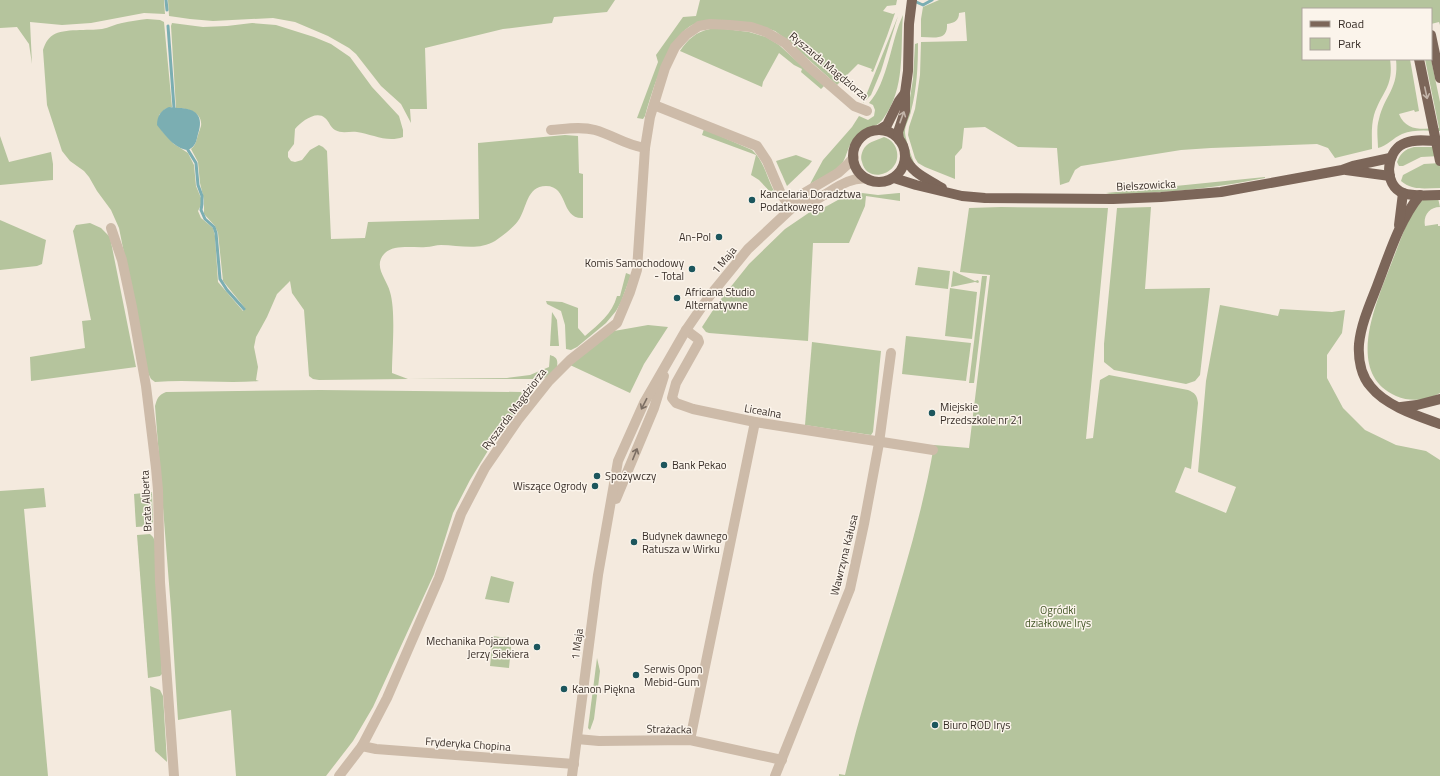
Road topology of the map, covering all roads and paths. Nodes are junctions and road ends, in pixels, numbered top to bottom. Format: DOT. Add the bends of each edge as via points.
graph roads {
  1 [pos="911,5"];
  2 [pos="1432,40"];
  3 [pos="1419,60"];
  4 [pos="1440,78"];
  5 [pos="904,93"];
  6 [pos="654,104"];
  7 [pos="867,111"];
  8 [pos="551,130"];
  9 [pos="879,130"];
  10 [pos="899,140"];
  11 [pos="1440,141"];
  12 [pos="645,148"];
  13 [pos="854,157"];
  14 [pos="905,157"];
  15 [pos="1390,158"];
  16 [pos="1440,161"];
  17 [pos="1342,170"];
  18 [pos="1390,176"];
  19 [pos="894,178"];
  20 [pos="868,179"];
  21 [pos="949,192"];
  22 [pos="1403,193"];
  23 [pos="1420,195"];
  24 [pos="1440,195"];
  25 [pos="792,207"];
  26 [pos="112,228"];
  27 [pos="1399,229"];
  28 [pos="686,330"];
  29 [pos="891,353"];
  30 [pos="1440,399"];
  31 [pos="1398,407"];
  32 [pos="755,422"];
  33 [pos="1440,424"];
  34 [pos="879,443"];
  35 [pos="933,450"];
  36 [pos="577,739"];
  37 [pos="690,740"];
  38 [pos="362,746"];
  39 [pos="782,760"];
  40 [pos="574,764"];
  41 [pos="174,776"];
  42 [pos="338,776"];
  43 [pos="572,776"];
  44 [pos="775,776"];
  1 -- 5 [label="main road" via="908,71"];
  2 -- 4 [label="main road"];
  3 -- 16 [label="main road, one-way"];
  5 -- 9 [label="main road" via="887,125"];
  10 -- 5 [label="main road, one-way" via="898,132 905,111"];
  6 -- 7 [label="street, Ryszarda Magdziorza" via="665,68 675,48 686,35 699,26 730,24 766,32 785,43 851,103"];
  6 -- 12 [label="street, Ryszarda Magdziorza"];
  6 -- 25 [label="street" via="757,146 767,161 781,194"];
  8 -- 12 [label="street" via="594,130"];
  9 -- 10 [label="main road" via="890,133"];
  9 -- 13 [label="main road" via="868,133 859,140"];
  10 -- 14 [label="main road" via="904,148"];
  11 -- 15 [label="main road" via="1405,143 1394,151"];
  12 -- 38 [label="street, Ryszarda Magdziorza" via="637,270 617,323 570,360 549,381 485,468 461,514 439,578 387,698"];
  13 -- 20 [label="main road" via="858,170"];
  13 -- 25 [label="street, 1 Maja" via="842,170 799,196"];
  14 -- 19 [label="main road" via="902,168"];
  14 -- 21 [label="main road, Bielszowicka" via="914,171"];
  15 -- 17 [label="main road"];
  15 -- 18 [label="main road"];
  17 -- 18 [label="main road"];
  17 -- 21 [label="main road, Bielszowicka" via="1235,190 1161,198 992,198 962,196"];
  18 -- 22 [label="main road" via="1395,186"];
  19 -- 20 [label="main road" via="882,182"];
  19 -- 21 [label="main road, Bielszowicka"];
  20 -- 25 [label="street, 1 Maja" via="855,179 807,204"];
  22 -- 23 [label="main road"];
  22 -- 27 [label="main road"];
  23 -- 24 [label="main road"];
  23 -- 27 [label="main road"];
  25 -- 28 [label="street, 1 Maja" via="748,249"];
  26 -- 41 [label="street, Brata Alberta" via="132,307 146,386 156,468 160,582"];
  27 -- 31 [label="main road" via="1364,323 1359,344 1362,372 1369,386 1387,402"];
  28 -- 32 [label="street, Licealna" via="698,339 698,344 676,383 672,393 673,401 693,409"];
  28 -- 36 [label="street, 1 Maja" via="670,358 654,408 608,515"];
  29 -- 34 [label="street, Wawrzyna Kałusa"];
  30 -- 31 [label="main road"];
  31 -- 33 [label="main road"];
  32 -- 34 [label="street, Licealna"];
  32 -- 37 [label="street"];
  34 -- 35 [label="street, Licealna"];
  34 -- 39 [label="street, Wawrzyna Kałusa" via="850,589"];
  36 -- 37 [label="street, Strażacka"];
  36 -- 40 [label="street, 1 Maja"];
  37 -- 39 [label="street, Strażacka"];
  38 -- 40 [label="street, Fryderyka Chopina"];
  38 -- 42 [label="street, Ryszarda Magdziorza"];
  39 -- 44 [label="street, Wawrzyna Kałusa"];
  40 -- 43 [label="street, 1 Maja"];
}
